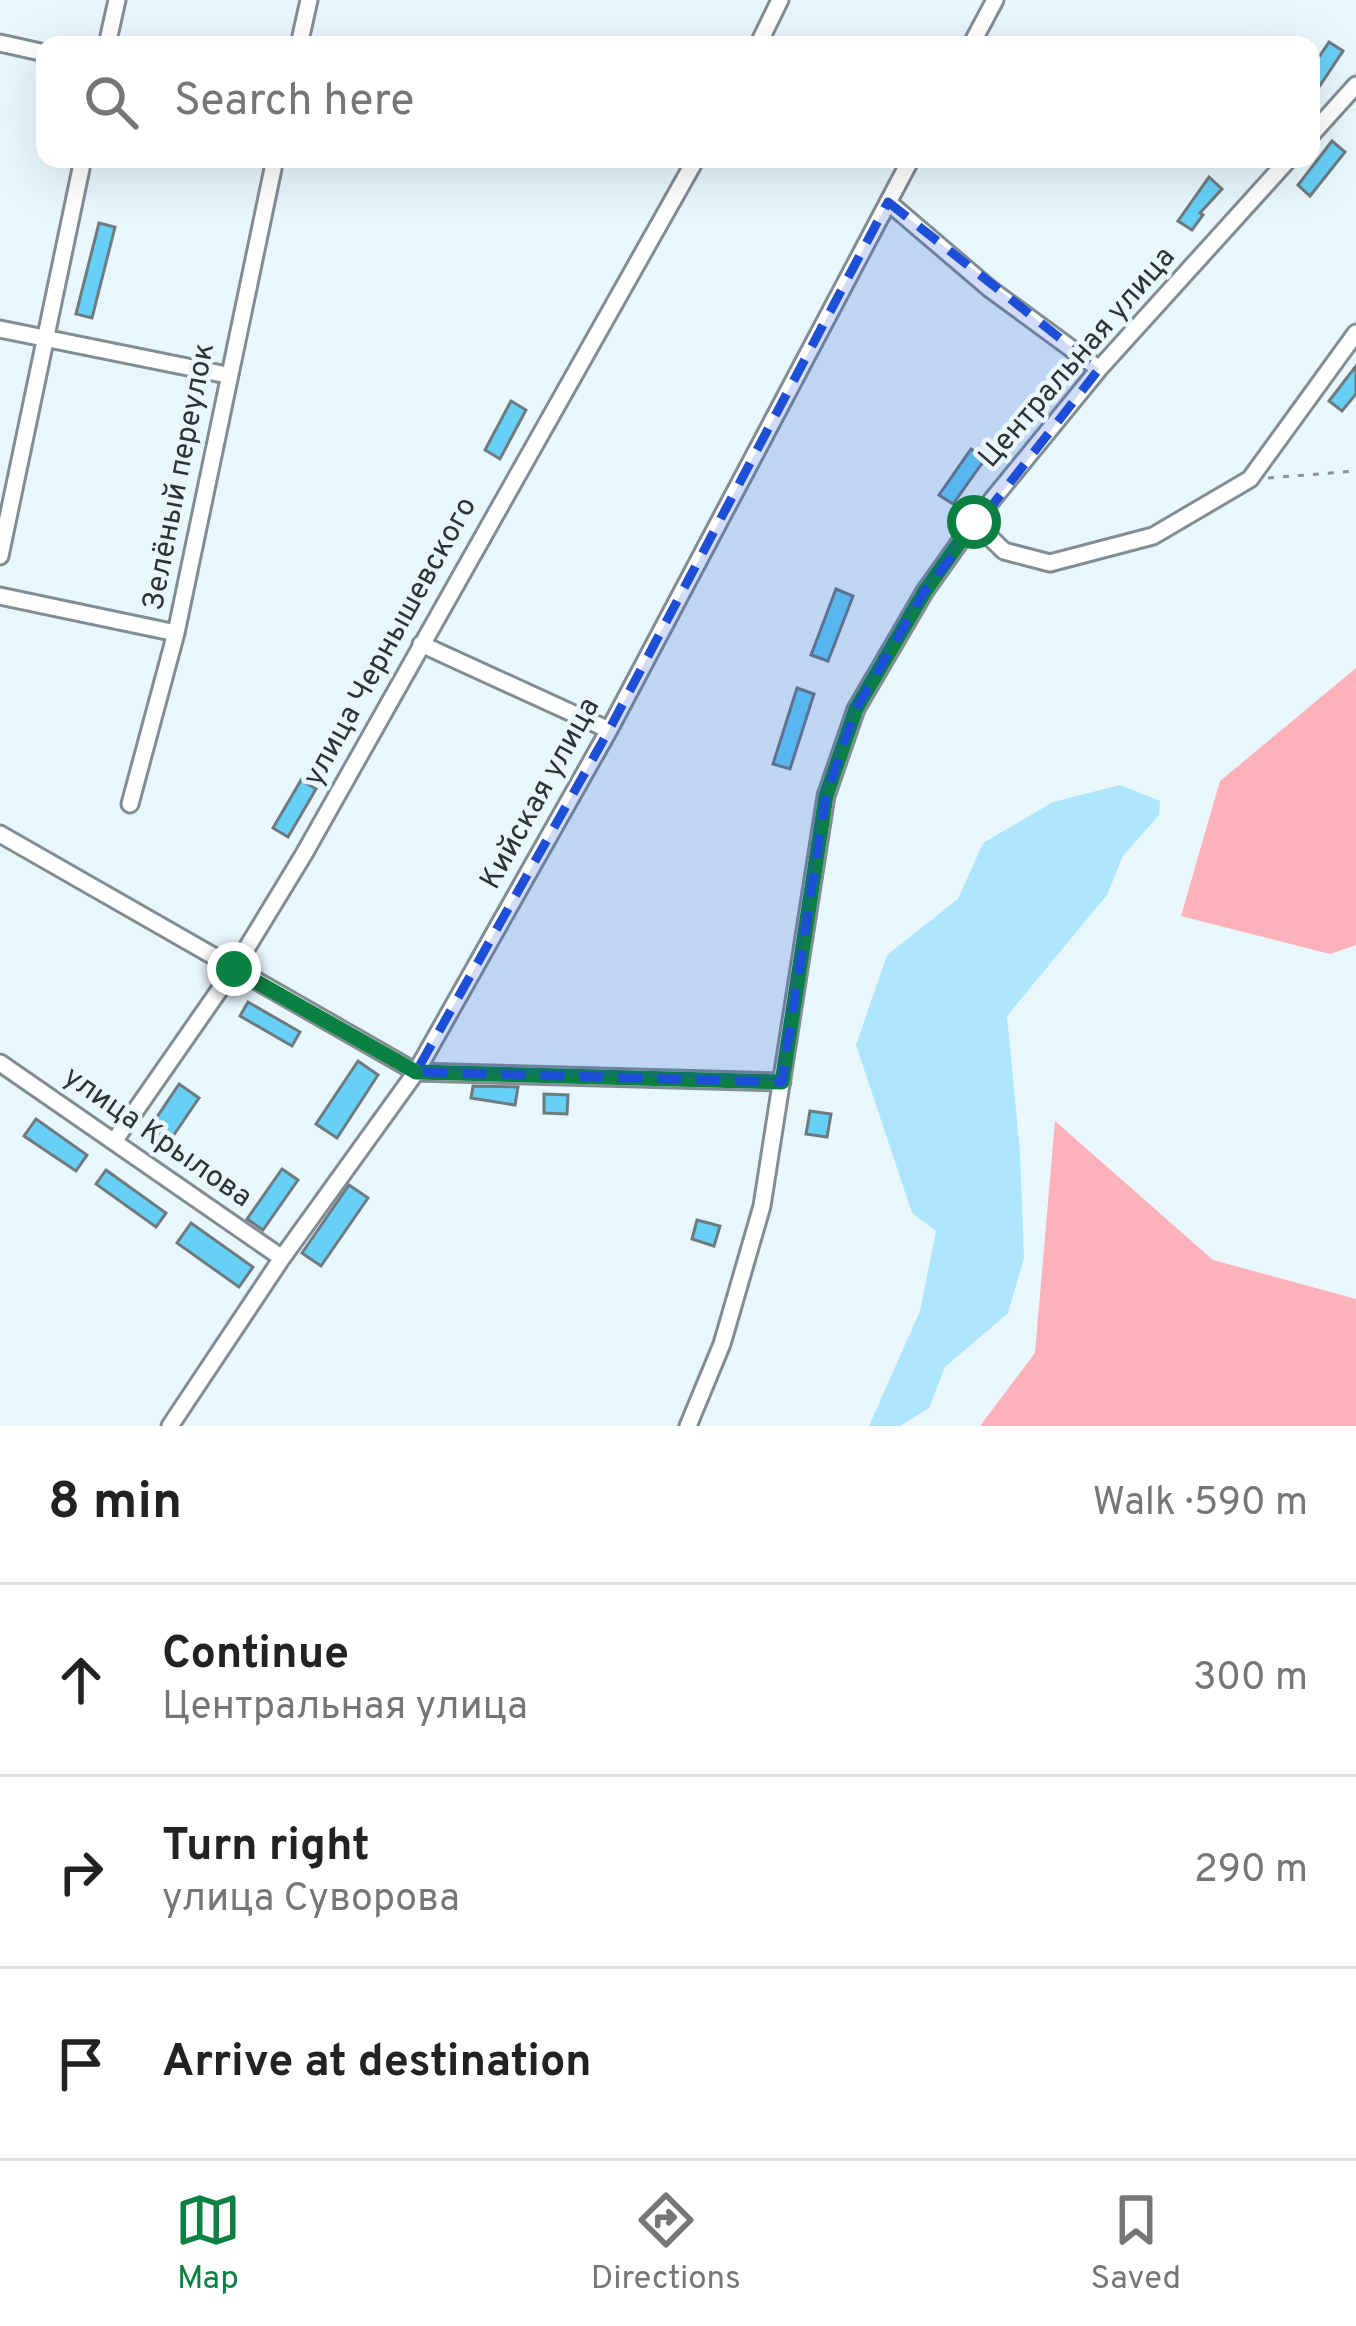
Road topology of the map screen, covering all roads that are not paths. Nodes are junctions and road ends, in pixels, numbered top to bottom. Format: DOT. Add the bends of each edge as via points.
graph roads {
  1 [pos="117,0"];
  2 [pos="309,0"];
  3 [pos="780,0"];
  4 [pos="994,0"];
  5 [pos="109,36"];
  6 [pos="301,36"];
  7 [pos="762,36"];
  8 [pos="976,36"];
  9 [pos="0,44"];
  10 [pos="36,51"];
  11 [pos="1356,86"];
  12 [pos="1320,125"];
  13 [pos="81,168"];
  14 [pos="272,168"];
  15 [pos="691,168"];
  16 [pos="906,168"];
  17 [pos="1281,168"];
  18 [pos="888,202"];
  19 [pos="0,329"];
  20 [pos="1356,333"];
  21 [pos="45,340"];
  22 [pos="1099,369"];
  23 [pos="227,375"];
  24 [pos="974,522"];
  25 [pos="0,556"];
  26 [pos="0,596"];
  27 [pos="176,633"];
  28 [pos="421,644"];
  29 [pos="609,730"];
  30 [pos="130,804"];
  31 [pos="0,834"];
  32 [pos="234,969"];
  33 [pos="0,1063"];
  34 [pos="416,1072"];
  35 [pos="782,1082"];
  36 [pos="115,1140"];
  37 [pos="281,1258"];
  38 [pos="170,1426"];
  39 [pos="688,1426"];
  1 -- 5 [label="street"];
  2 -- 6 [label="street"];
  3 -- 7 [label="street"];
  4 -- 8 [label="street"];
  9 -- 10 [label="street"];
  11 -- 12 [label="street"];
  13 -- 21 [label="street"];
  14 -- 23 [label="street, Зелёный переулок"];
  15 -- 28 [label="street, улица Чернышевского"];
  16 -- 18 [label="street, Кийская улица"];
  17 -- 22 [label="street, Центральная улица"];
  18 -- 22 [label="street"];
  18 -- 29 [label="street, Кийская улица"];
  19 -- 21 [label="street"];
  20 -- 24 [label="street" via="1250,479 1153,536 1050,563 1004,551"];
  21 -- 23 [label="street"];
  21 -- 25 [label="street"];
  22 -- 24 [label="street, Центральная улица"];
  23 -- 27 [label="street, Зелёный переулок"];
  24 -- 35 [label="street, Центральная улица" via="856,709 826,796"];
  26 -- 27 [label="street"];
  27 -- 30 [label="street, Зелёный переулок"];
  28 -- 29 [label="street"];
  28 -- 32 [label="street, улица Чернышевского"];
  29 -- 34 [label="street, Кийская улица"];
  31 -- 32 [label="street"];
  32 -- 34 [label="street"];
  32 -- 36 [label="street, улица Чернышевского"];
  33 -- 36 [label="street, улица Крылова"];
  34 -- 35 [label="street"];
  34 -- 37 [label="street, Кийская улица"];
  35 -- 39 [label="street, Центральная улица" via="762,1206 722,1344"];
  36 -- 37 [label="street, улица Крылова"];
  37 -- 38 [label="street, Кийская улица"];
}
